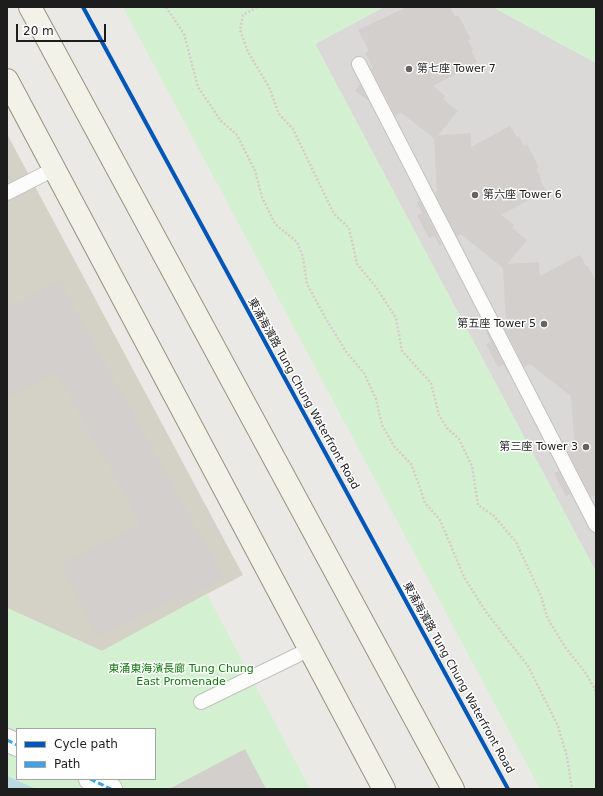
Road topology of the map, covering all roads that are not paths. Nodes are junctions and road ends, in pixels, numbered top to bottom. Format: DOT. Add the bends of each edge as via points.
graph roads {
  1 [pos="30,7"];
  2 [pos="359,64"];
  3 [pos="7,80"];
  4 [pos="54,169"];
  5 [pos="7,193"];
  6 [pos="596,525"];
  7 [pos="310,649"];
  8 [pos="201,702"];
  9 [pos="7,740"];
  10 [pos="16,744"];
  11 [pos="92,780"];
  12 [pos="111,789"];
  13 [pos="384,789"];
  14 [pos="453,789"];
  1 -- 14 [label="main road"];
  2 -- 6 [label="lane"];
  3 -- 4 [label="main road"];
  4 -- 5 [label="lane"];
  4 -- 7 [label="main road"];
  7 -- 8 [label="lane"];
  7 -- 13 [label="main road"];
  9 -- 10 [label="street"];
  11 -- 12 [label="street"];
}
